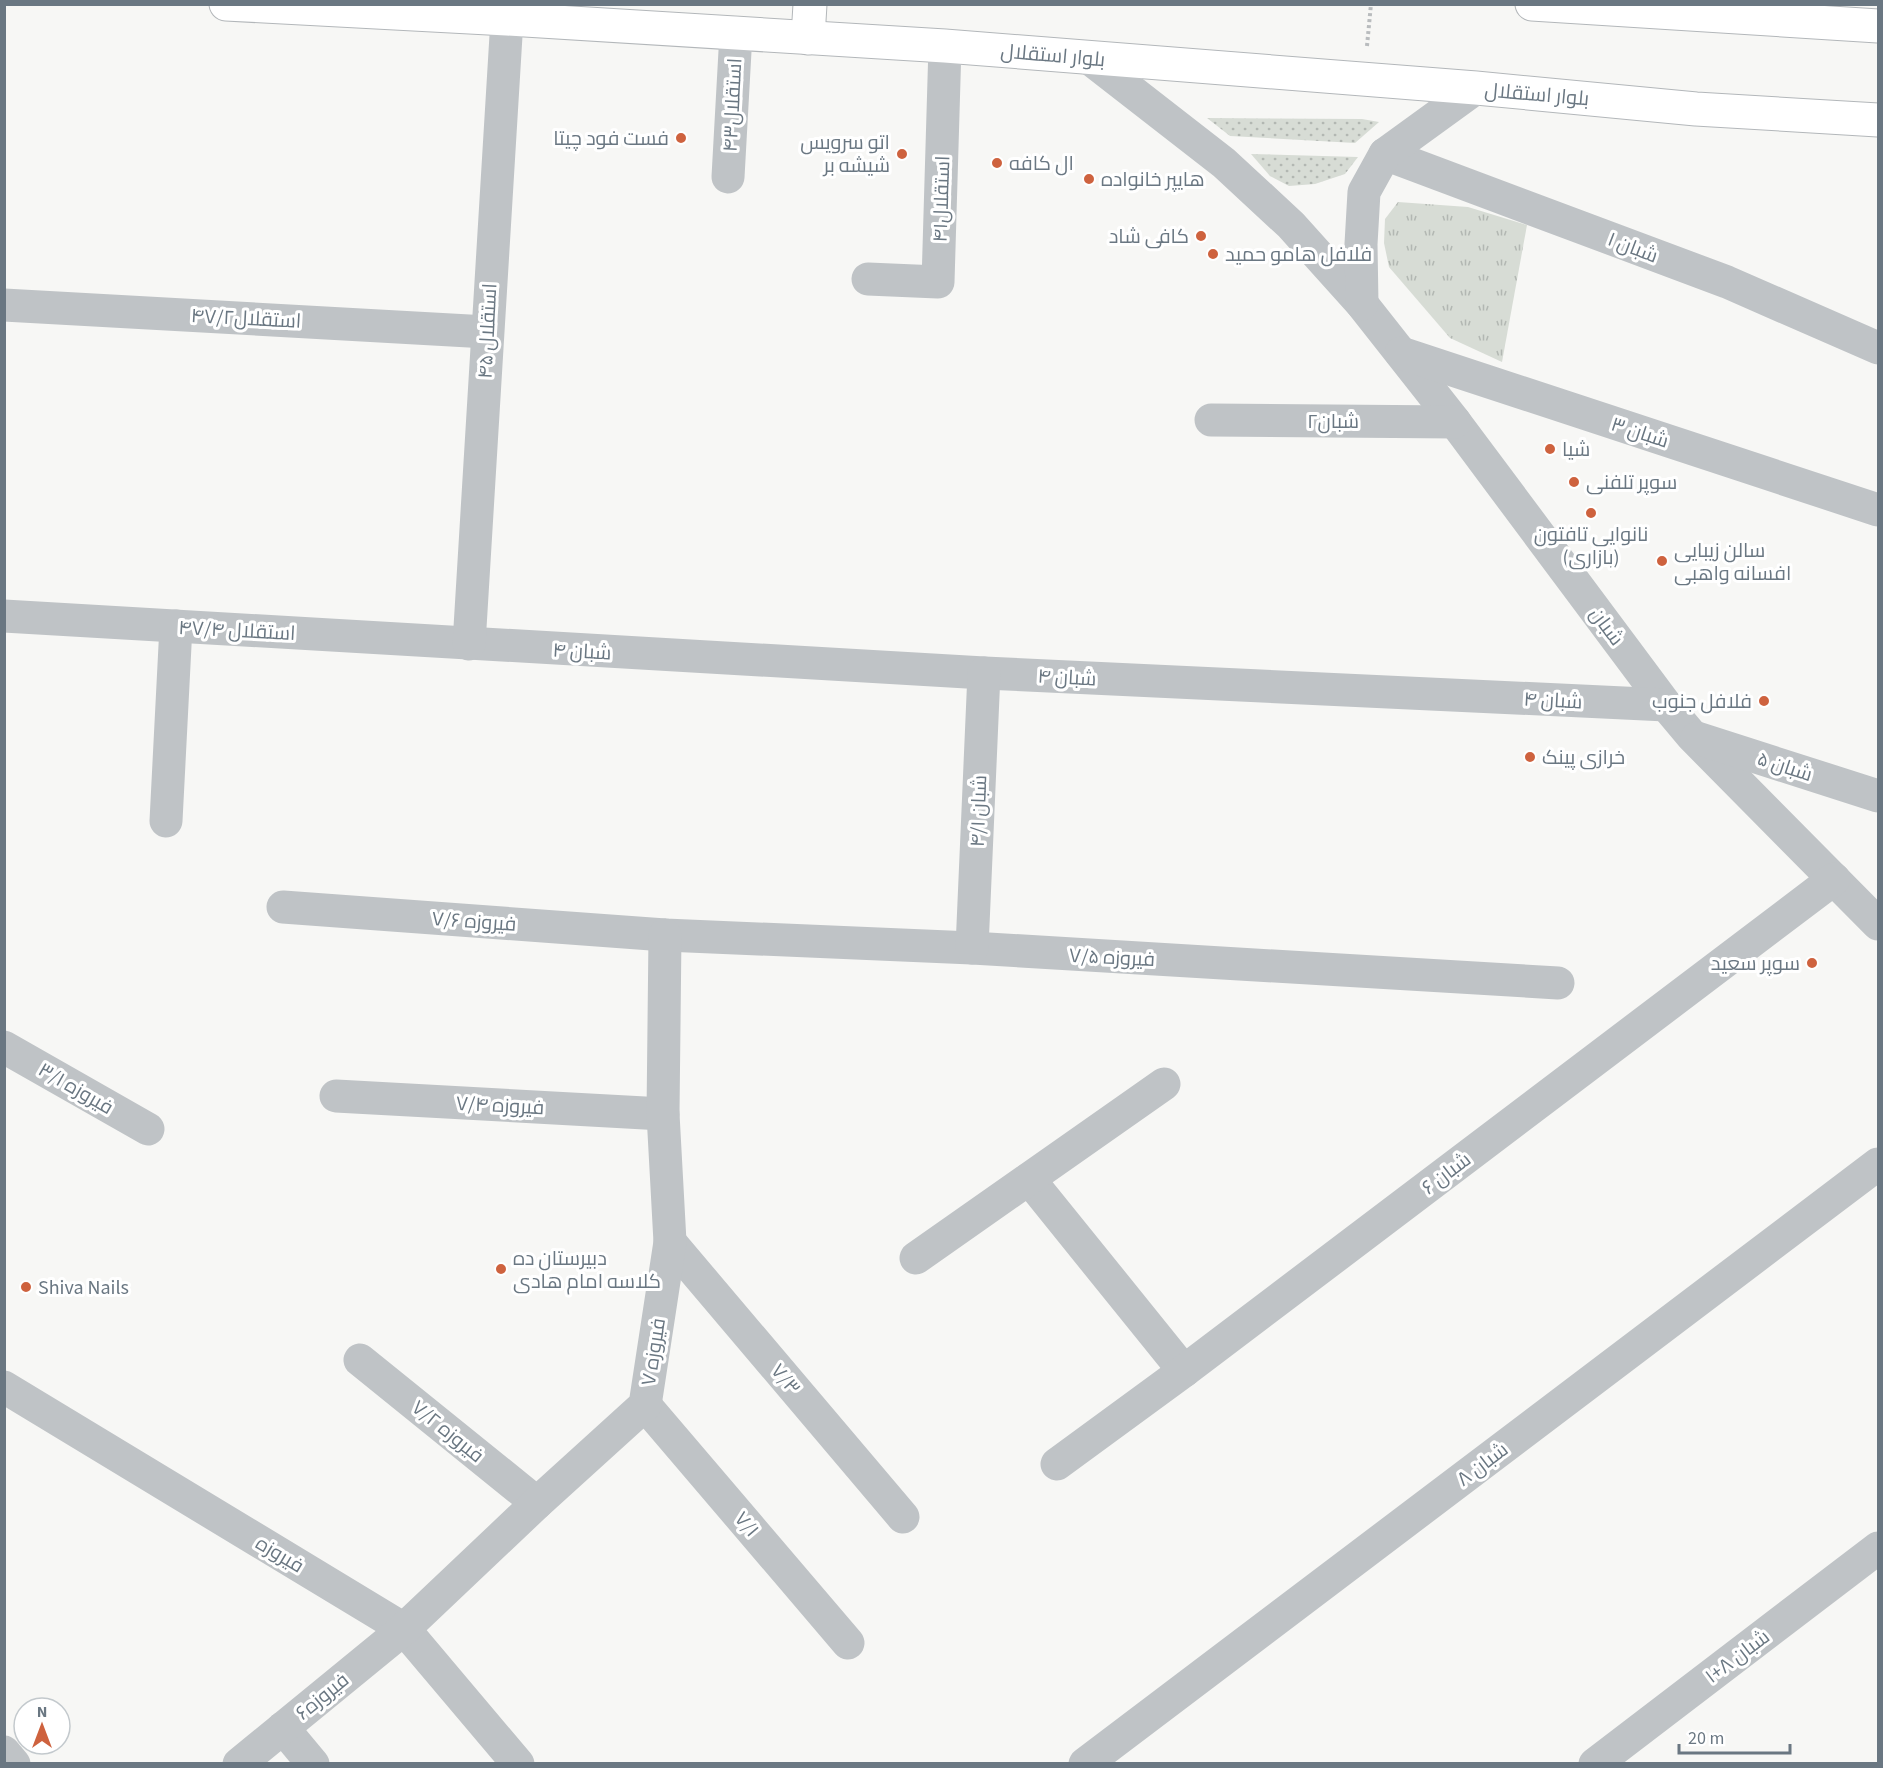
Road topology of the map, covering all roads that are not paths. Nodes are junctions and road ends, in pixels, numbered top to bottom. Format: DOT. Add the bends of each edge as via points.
graph roads {
  1 [pos="226,4"];
  2 [pos="810,4"];
  3 [pos="1532,4"];
  4 [pos="507,18"];
  5 [pos="1878,26"];
  6 [pos="736,33"];
  7 [pos="808,38"];
  8 [pos="945,46"];
  9 [pos="1089,58"];
  10 [pos="1476,88"];
  11 [pos="1878,120"];
  12 [pos="1385,154"];
  13 [pos="728,177"];
  14 [pos="868,279"];
  15 [pos="1362,304"];
  16 [pos="4,305"];
  17 [pos="487,332"];
  18 [pos="1878,348"];
  19 [pos="1401,353"];
  20 [pos="1211,420"];
  21 [pos="1455,422"];
  22 [pos="1878,510"];
  23 [pos="4,616"];
  24 [pos="176,626"];
  25 [pos="469,644"];
  26 [pos="984,674"];
  27 [pos="1666,705"];
  28 [pos="1692,736"];
  29 [pos="1878,796"];
  30 [pos="166,821"];
  31 [pos="1834,879"];
  32 [pos="283,907"];
  33 [pos="1878,924"];
  34 [pos="665,935"];
  35 [pos="972,948"];
  36 [pos="1558,984"];
  37 [pos="4,1047"];
  38 [pos="1164,1084"];
  39 [pos="336,1096"];
  40 [pos="663,1114"];
  41 [pos="148,1129"];
  42 [pos="1878,1164"];
  43 [pos="1029,1179"];
  44 [pos="670,1242"];
  45 [pos="916,1258"];
  46 [pos="360,1360"];
  47 [pos="1184,1371"];
  48 [pos="4,1388"];
  49 [pos="645,1405"];
  50 [pos="1057,1464"];
  51 [pos="537,1503"];
  52 [pos="903,1517"];
  53 [pos="1878,1548"];
  54 [pos="404,1629"];
  55 [pos="848,1643"];
  56 [pos="283,1728"];
  57 [pos="4,1752"];
  58 [pos="14,1764"];
  59 [pos="239,1764"];
  60 [pos="313,1764"];
  61 [pos="518,1764"];
  62 [pos="1085,1764"];
  63 [pos="1595,1764"];
  1 -- 4 [label="main road, بلوار استقلال"];
  2 -- 7 [label="main road"];
  3 -- 5 [label="main road"];
  4 -- 6 [label="main road, بلوار استقلال"];
  4 -- 17 [label="street, ۴۵ استقلال"];
  6 -- 7 [label="main road, بلوار استقلال"];
  6 -- 13 [label="street, استقلال۴۳"];
  7 -- 8 [label="main road, بلوار استقلال"];
  8 -- 9 [label="main road, بلوار استقلال"];
  8 -- 14 [label="street, استقلال۴۱" via="938,282"];
  9 -- 10 [label="main road, بلوار استقلال"];
  9 -- 15 [label="street, شبان" via="1224,163 1291,225"];
  10 -- 11 [label="main road, بلوار استقلال" via="1696,109"];
  10 -- 12 [label="street"];
  12 -- 15 [label="street" via="1364,192 1360,244"];
  12 -- 18 [label="street, ۱ شبان" via="1727,282"];
  15 -- 19 [label="street, شبان"];
  16 -- 17 [label="street, استقلال۴۷/۲"];
  17 -- 25 [label="street, ۴۵ استقلال"];
  19 -- 21 [label="street, شبان"];
  19 -- 22 [label="street, ۳ شبان"];
  20 -- 21 [label="street, شبان۲"];
  21 -- 27 [label="street, شبان"];
  23 -- 24 [label="street, ۴۷/۴ استقلال"];
  24 -- 25 [label="street, ۴۷/۴ استقلال"];
  24 -- 30 [label="street"];
  25 -- 26 [label="street, ۴ شبان"];
  26 -- 27 [label="street, ۴ شبان"];
  26 -- 35 [label="street, ۴/۱ شبان"];
  27 -- 28 [label="street, شبان"];
  28 -- 29 [label="street, ۵ شبان"];
  28 -- 31 [label="street, شبان"];
  31 -- 33 [label="street, شبان"];
  31 -- 47 [label="street, ۶ شبان"];
  32 -- 34 [label="street, ۷/۶ فیروزه"];
  34 -- 35 [label="street, ۷/۵ فیروزه"];
  34 -- 40 [label="street, ۷ فیروزه"];
  35 -- 36 [label="street, ۷/۵ فیروزه"];
  37 -- 41 [label="street, ۳/۱ فیروزه"];
  38 -- 43 [label="street"];
  39 -- 40 [label="street, ۷/۴ فیروزه"];
  40 -- 44 [label="street, ۷ فیروزه"];
  42 -- 62 [label="street, ۸ شبان"];
  43 -- 45 [label="street"];
  43 -- 47 [label="street"];
  44 -- 49 [label="street, ۷ فیروزه"];
  44 -- 52 [label="street, ۷/۳"];
  46 -- 51 [label="street, ۷/۲ فیروزه"];
  47 -- 50 [label="street, ۶ شبان"];
  48 -- 54 [label="street, فیروزه"];
  49 -- 51 [label="street, ۷ فیروزه"];
  49 -- 55 [label="street, ۷/۱"];
  51 -- 54 [label="street, ۷ فیروزه"];
  53 -- 63 [label="street, ۱+۸ شبان"];
  54 -- 56 [label="street, فیروزه۶"];
  54 -- 61 [label="street, فیروزه"];
  56 -- 59 [label="street, فیروزه۶"];
  56 -- 60 [label="street"];
  57 -- 58 [label="street"];
}
